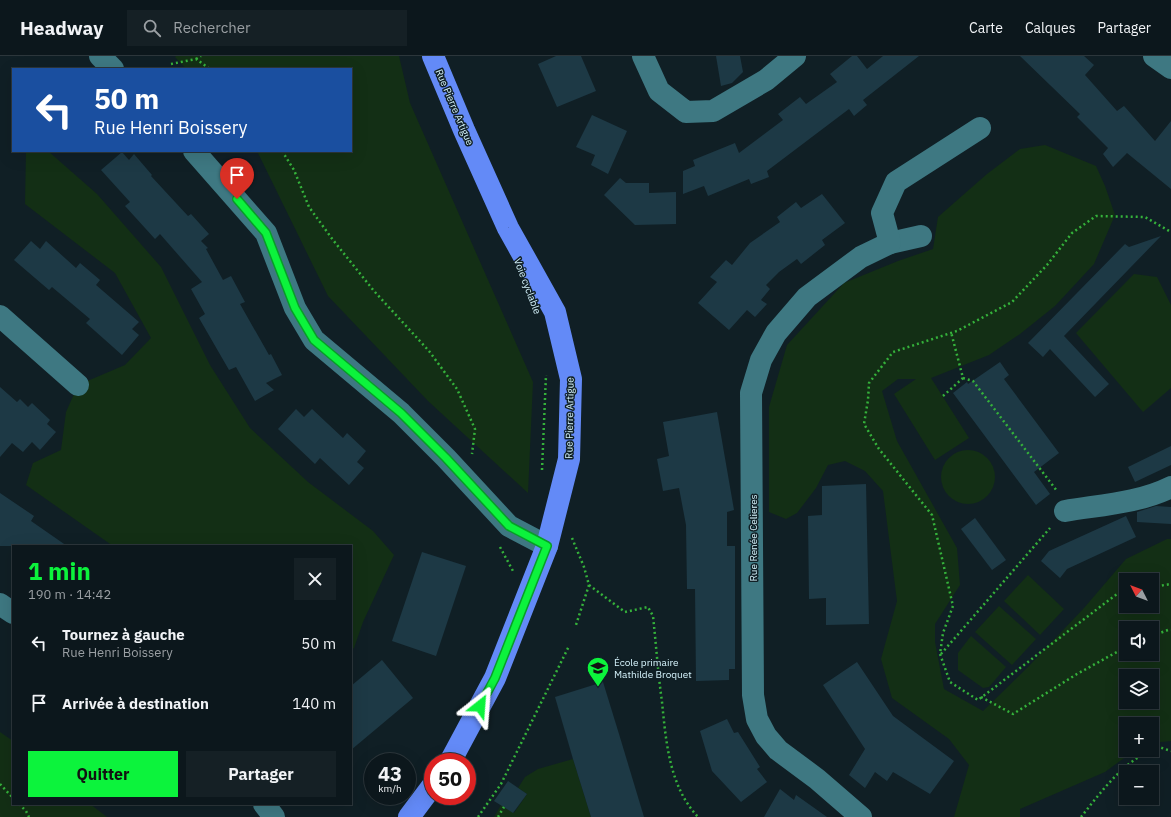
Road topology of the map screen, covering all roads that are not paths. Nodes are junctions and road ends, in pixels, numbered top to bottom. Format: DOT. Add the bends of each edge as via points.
graph roads {
  1 [pos="100,56"];
  2 [pos="433,56"];
  3 [pos="643,56"];
  4 [pos="795,56"];
  5 [pos="1154,56"];
  6 [pos="112,68"];
  7 [pos="1171,68"];
  8 [pos="980,128"];
  9 [pos="195,152"];
  10 [pos="921,236"];
  11 [pos="890,244"];
  12 [pos="0,316"];
  13 [pos="78,385"];
  14 [pos="1171,487"];
  15 [pos="1068,510"];
  16 [pos="547,546"];
  17 [pos="0,604"];
  18 [pos="12,611"];
  19 [pos="455,753"];
  20 [pos="424,797"];
  21 [pos="265,805"];
  22 [pos="274,817"];
  23 [pos="409,817"];
  24 [pos="861,817"];
  1 -- 6 [label="street"];
  2 -- 16 [label="main road, Rue Pierre Artigue" via="508,228 555,312 571,379 569,459"];
  3 -- 4 [label="street" via="659,91 686,112 713,111 766,80"];
  5 -- 7 [label="street"];
  8 -- 11 [label="street" via="896,182 882,213"];
  9 -- 16 [label="street" via="266,233 295,308 314,340 401,413 509,526"];
  10 -- 11 [label="street, Rue Renée Celieres"];
  11 -- 24 [label="street, Rue Renée Celieres" via="861,257 807,297 776,333 761,360 751,393 753,695 756,719 778,750"];
  12 -- 13 [label="street"];
  14 -- 15 [label="street" via="1128,501"];
  16 -- 19 [label="main road, Rue Pierre Artigue" via="495,678"];
  17 -- 18 [label="street"];
  20 -- 23 [label="main road"];
  21 -- 22 [label="street"];
}
